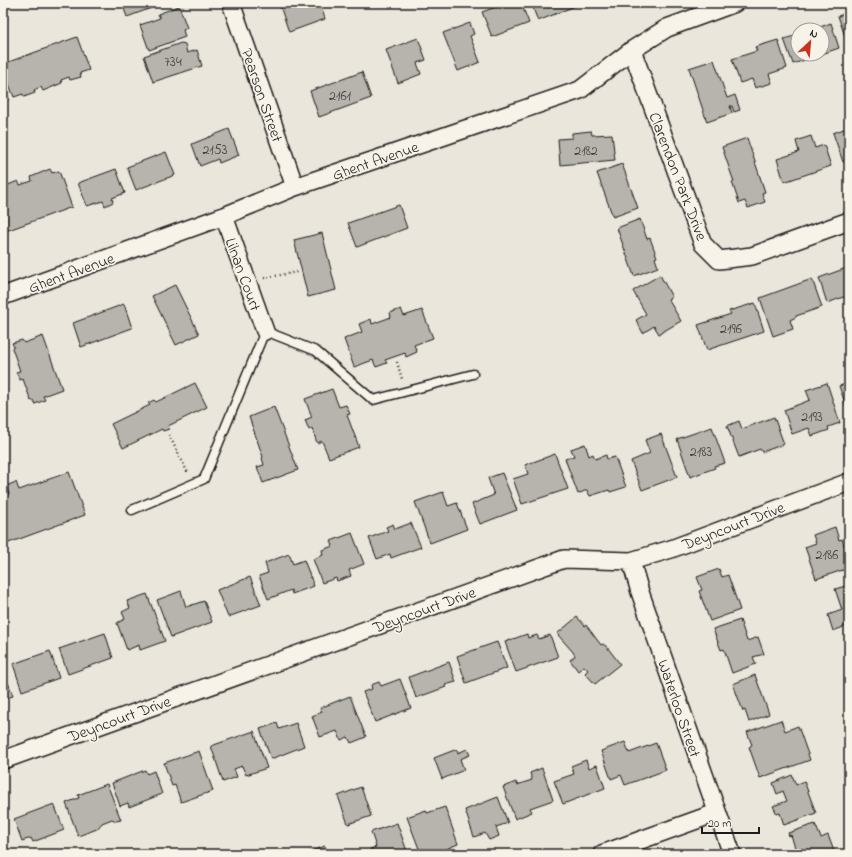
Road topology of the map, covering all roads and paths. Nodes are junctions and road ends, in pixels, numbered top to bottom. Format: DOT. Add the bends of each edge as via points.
graph roads {
  1 [pos="231,3"];
  2 [pos="735,3"];
  3 [pos="632,50"];
  4 [pos="295,187"];
  5 [pos="224,216"];
  6 [pos="849,221"];
  7 [pos="297,272"];
  8 [pos="247,282"];
  9 [pos="3,296"];
  10 [pos="265,331"];
  11 [pos="473,374"];
  12 [pos="169,435"];
  13 [pos="849,482"];
  14 [pos="193,483"];
  15 [pos="132,510"];
  16 [pos="631,562"];
  17 [pos="3,760"];
  18 [pos="716,813"];
  19 [pos="602,854"];
  20 [pos="732,854"];
  1 -- 4 [label="street, Pearson Street"];
  2 -- 3 [label="street, Ghent Avenue" via="667,28"];
  3 -- 4 [label="street, Ghent Avenue" via="580,90"];
  3 -- 6 [label="street, Clarendon Park Drive" via="703,244 719,260 752,256"];
  4 -- 5 [label="street, Ghent Avenue"];
  5 -- 8 [label="street, Lilnan Court"];
  5 -- 9 [label="street, Ghent Avenue"];
  7 -- 8 [label="path"];
  8 -- 10 [label="street, Lilnan Court"];
  10 -- 11 [label="lane" via="316,351 373,400"];
  10 -- 14 [label="lane" via="204,478"];
  12 -- 14 [label="path"];
  13 -- 16 [label="street, Deyncourt Drive"];
  14 -- 15 [label="lane"];
  16 -- 17 [label="street, Deyncourt Drive" via="564,558"];
  16 -- 18 [label="street, Waterloo Street"];
  18 -- 19 [label="street"];
  18 -- 20 [label="street, Waterloo Street"];
}
